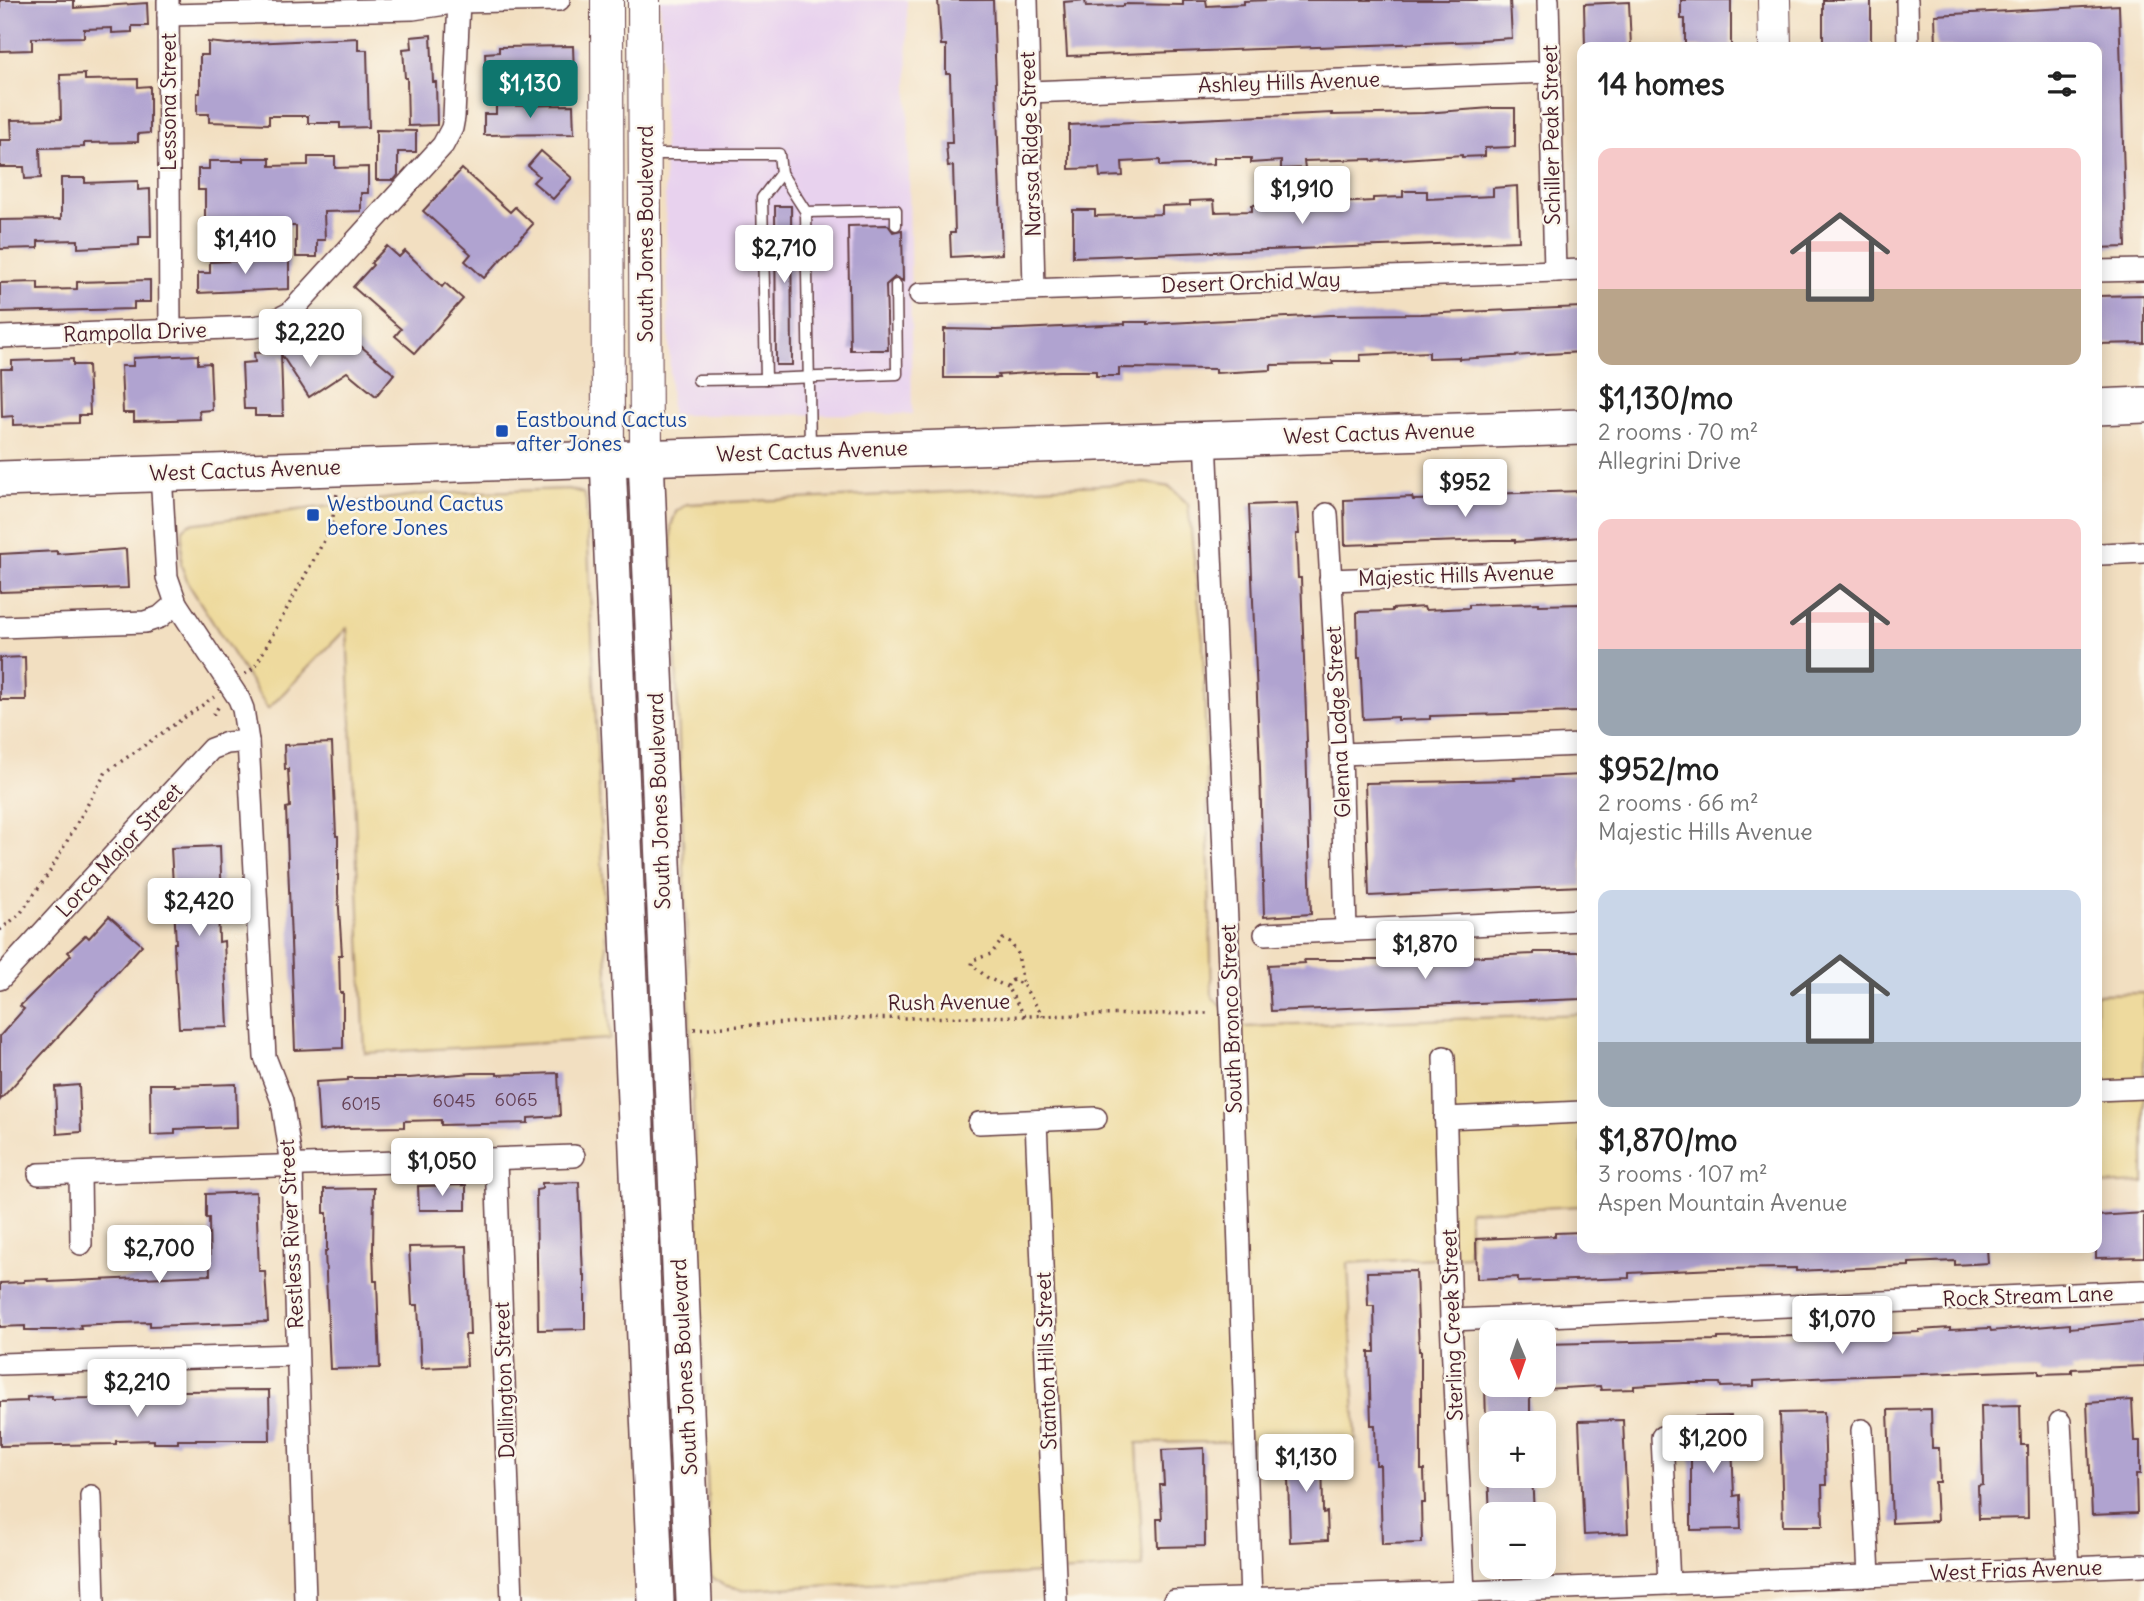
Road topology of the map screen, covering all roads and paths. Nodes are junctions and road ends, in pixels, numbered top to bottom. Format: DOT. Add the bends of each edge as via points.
graph roads {
  1 [pos="559,0"];
  2 [pos="607,0"];
  3 [pos="644,0"];
  4 [pos="1027,0"];
  5 [pos="1548,0"];
  6 [pos="1774,0"];
  7 [pos="1907,0"];
  8 [pos="459,1"];
  9 [pos="168,8"];
  10 [pos="1774,42"];
  11 [pos="1908,42"];
  12 [pos="1550,72"];
  13 [pos="1029,92"];
  14 [pos="644,155"];
  15 [pos="780,173"];
  16 [pos="806,212"];
  17 [pos="896,225"];
  18 [pos="1577,270"];
  19 [pos="2144,270"];
  20 [pos="1555,271"];
  21 [pos="2102,271"];
  22 [pos="896,285"];
  23 [pos="1034,289"];
  24 [pos="920,294"];
  25 [pos="170,331"];
  26 [pos="0,337"];
  27 [pos="807,378"];
  28 [pos="766,379"];
  29 [pos="698,380"];
  30 [pos="2144,405"];
  31 [pos="2102,407"];
  32 [pos="1577,426"];
  33 [pos="1206,438"];
  34 [pos="810,451"];
  35 [pos="646,457"];
  36 [pos="608,458"];
  37 [pos="342,467"];
  38 [pos="161,473"];
  39 [pos="0,479"];
  40 [pos="1326,514"];
  41 [pos="2144,552"];
  42 [pos="2102,554"];
  43 [pos="1577,570"];
  44 [pos="1330,580"];
  45 [pos="176,603"];
  46 [pos="0,627"];
  47 [pos="230,686"];
  48 [pos="248,741"];
  49 [pos="1577,745"];
  50 [pos="1340,754"];
  51 [pos="1577,920"];
  52 [pos="0,930"];
  53 [pos="1346,930"];
  54 [pos="1265,934"];
  55 [pos="0,979"];
  56 [pos="1023,985"];
  57 [pos="1007,987"];
  58 [pos="1231,1013"];
  59 [pos="1025,1016"];
  60 [pos="1044,1016"];
  61 [pos="669,1030"];
  62 [pos="1444,1057"];
  63 [pos="2144,1088"];
  64 [pos="2102,1090"];
  65 [pos="1577,1112"];
  66 [pos="1096,1118"];
  67 [pos="1446,1118"];
  68 [pos="1036,1121"];
  69 [pos="979,1123"];
  70 [pos="574,1156"];
  71 [pos="496,1159"];
  72 [pos="292,1165"];
  73 [pos="80,1173"];
  74 [pos="39,1174"];
  75 [pos="81,1244"];
  76 [pos="2144,1291"];
  77 [pos="1451,1320"];
  78 [pos="296,1354"];
  79 [pos="0,1364"];
  80 [pos="2060,1422"];
  81 [pos="1862,1430"];
  82 [pos="1662,1437"];
  83 [pos="91,1496"];
  84 [pos="2144,1565"];
  85 [pos="2068,1568"];
  86 [pos="1869,1576"];
  87 [pos="1669,1584"];
  88 [pos="1464,1592"];
  89 [pos="1251,1600"];
  90 [pos="94,1601"];
  91 [pos="305,1601"];
  92 [pos="512,1601"];
  93 [pos="656,1601"];
  94 [pos="694,1601"];
  95 [pos="1056,1601"];
  96 [pos="1174,1601"];
  1 -- 8 [label="street"];
  2 -- 36 [label="main road, South Jones Boulevard"];
  3 -- 14 [label="main road, South Jones Boulevard"];
  4 -- 13 [label="street, Narssa Ridge Street"];
  5 -- 12 [label="street, Schiller Peak Street"];
  6 -- 10 [label="main road"];
  7 -- 11 [label="street"];
  8 -- 9 [label="street" via="413,9"];
  8 -- 25 [label="street, Rampolla Drive" via="452,128 443,145 290,313 253,327"];
  9 -- 25 [label="street, Lessona Street"];
  12 -- 13 [label="street, Ashley Hills Avenue"];
  12 -- 20 [label="street, Schiller Peak Street"];
  13 -- 23 [label="street, Narssa Ridge Street"];
  14 -- 15 [label="lane" via="779,154"];
  14 -- 35 [label="main road, South Jones Boulevard"];
  15 -- 16 [label="lane"];
  15 -- 28 [label="lane" via="762,198"];
  16 -- 17 [label="lane" via="896,210"];
  16 -- 27 [label="lane"];
  18 -- 20 [label="street, Desert Orchid Way"];
  19 -- 21 [label="street"];
  20 -- 23 [label="street, Desert Orchid Way"];
  22 -- 27 [label="lane" via="897,374"];
  23 -- 24 [label="street, Desert Orchid Way"];
  25 -- 26 [label="street, Rampolla Drive"];
  27 -- 28 [label="lane"];
  27 -- 34 [label="lane"];
  28 -- 29 [label="lane"];
  30 -- 31 [label="main road"];
  32 -- 33 [label="main road, West Cactus Avenue"];
  33 -- 34 [label="main road, West Cactus Avenue"];
  33 -- 58 [label="street, South Bronco Street"];
  34 -- 35 [label="main road, West Cactus Avenue"];
  35 -- 36 [label="main road, West Cactus Avenue"];
  35 -- 61 [label="main road, South Jones Boulevard"];
  36 -- 37 [label="main road, West Cactus Avenue"];
  36 -- 93 [label="main road, South Jones Boulevard"];
  37 -- 38 [label="main road, West Cactus Avenue"];
  37 -- 47 [label="path" via="331,528 255,667"];
  38 -- 39 [label="main road, West Cactus Avenue"];
  38 -- 45 [label="street, Restless River Street" via="167,577"];
  40 -- 44 [label="street, Glenna Lodge Street"];
  41 -- 42 [label="street"];
  43 -- 44 [label="street, Majestic Hills Avenue"];
  44 -- 50 [label="street, Glenna Lodge Street"];
  45 -- 46 [label="street" via="160,617 145,622"];
  45 -- 47 [label="street, Restless River Street"];
  47 -- 48 [label="street, Restless River Street" via="243,709"];
  47 -- 52 [label="path" via="106,772 49,873 20,914"];
  48 -- 55 [label="street, Lorca Major Street" via="211,749"];
  48 -- 72 [label="street, Restless River Street" via="265,1057 282,1101"];
  49 -- 50 [label="street"];
  50 -- 53 [label="street, Glenna Lodge Street"];
  51 -- 53 [label="street"];
  53 -- 54 [label="street"];
  56 -- 57 [label="path" via="1013,980"];
  56 -- 57 [label="path" via="1018,954 1003,939 991,954 973,960 972,965"];
  56 -- 60 [label="path"];
  57 -- 59 [label="path"];
  58 -- 60 [label="path, Rush Avenue"];
  58 -- 89 [label="street, South Bronco Street"];
  59 -- 60 [label="path, Rush Avenue"];
  59 -- 61 [label="path, Rush Avenue" via="847,1019"];
  61 -- 94 [label="main road, South Jones Boulevard"];
  62 -- 67 [label="street, Sterling Creek Street"];
  63 -- 64 [label="street"];
  65 -- 67 [label="street"];
  66 -- 68 [label="street"];
  67 -- 77 [label="street, Sterling Creek Street"];
  68 -- 69 [label="street"];
  68 -- 95 [label="street, Stanton Hills Street"];
  70 -- 71 [label="street"];
  71 -- 72 [label="street"];
  71 -- 92 [label="street, Dallington Street"];
  72 -- 73 [label="street"];
  72 -- 78 [label="street, Restless River Street"];
  73 -- 74 [label="street"];
  73 -- 75 [label="street"];
  76 -- 77 [label="street, Rock Stream Lane"];
  77 -- 88 [label="street, Sterling Creek Street"];
  78 -- 79 [label="street"];
  78 -- 91 [label="street, Restless River Street"];
  80 -- 85 [label="street"];
  81 -- 86 [label="street"];
  82 -- 87 [label="street"];
  83 -- 90 [label="street"];
  84 -- 85 [label="street, West Frias Avenue"];
  85 -- 86 [label="street, West Frias Avenue"];
  86 -- 87 [label="street, West Frias Avenue"];
  87 -- 88 [label="street, West Frias Avenue"];
  88 -- 89 [label="street, West Frias Avenue"];
  89 -- 96 [label="street, West Frias Avenue"];
}
